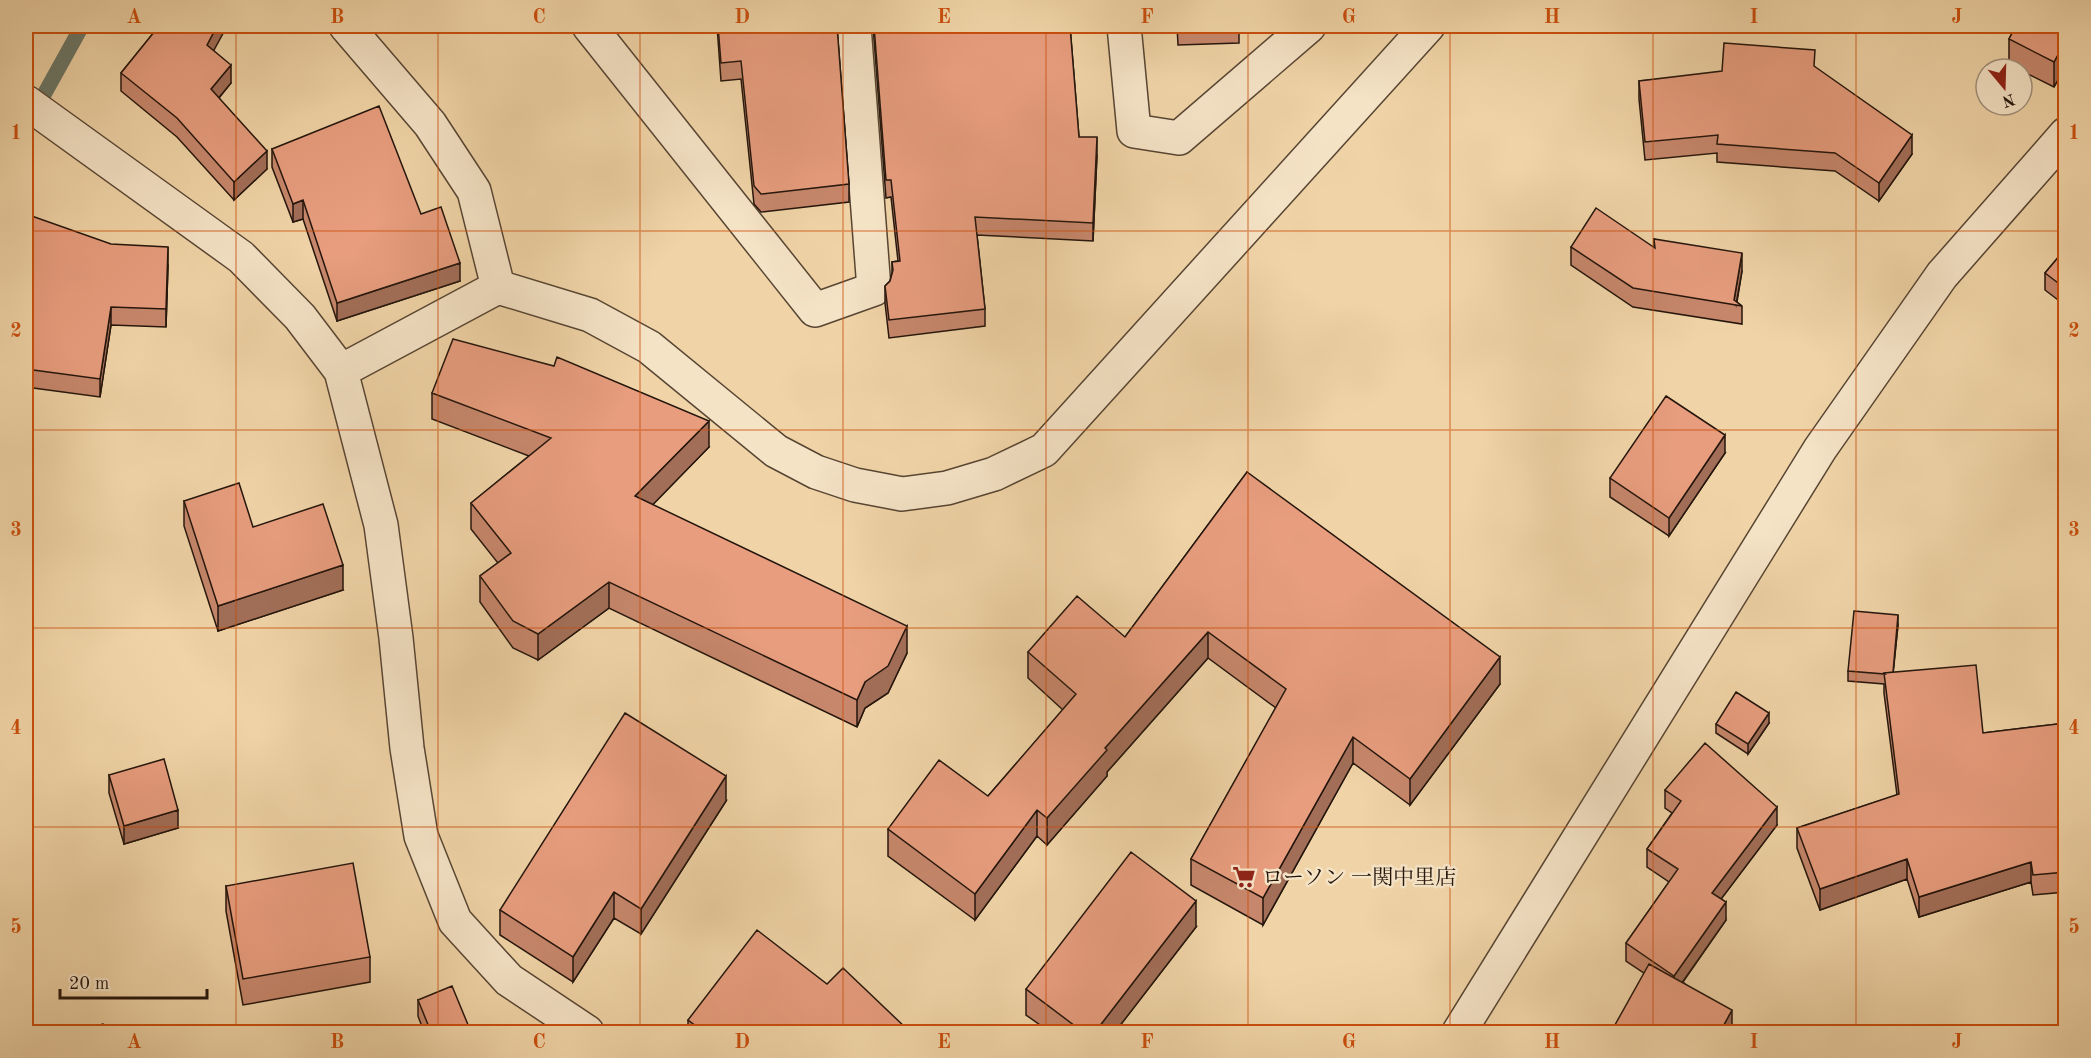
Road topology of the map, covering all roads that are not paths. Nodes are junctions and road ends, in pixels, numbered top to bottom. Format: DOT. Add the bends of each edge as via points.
graph roads {
  1 [pos="346,26"];
  2 [pos="589,26"];
  3 [pos="854,26"];
  4 [pos="1124,26"];
  5 [pos="1309,26"];
  6 [pos="1428,26"];
  7 [pos="26,102"];
  8 [pos="2066,134"];
  9 [pos="498,287"];
  10 [pos="341,371"];
  11 [pos="587,1032"];
  12 [pos="1459,1032"];
  1 -- 9 [label="street" via="430,124 474,191"];
  2 -- 3 [label="street" via="815,310 874,289"];
  4 -- 5 [label="street" via="1134,131 1179,138"];
  6 -- 9 [label="street" via="1044,450 994,474 947,489 902,494 816,472 776,451 649,347 590,315"];
  7 -- 10 [label="street" via="241,257 300,317"];
  8 -- 12 [label="street" via="1942,275 1820,449"];
  9 -- 10 [label="street"];
  10 -- 11 [label="street" via="381,525 421,836 455,921 510,980"];
}
